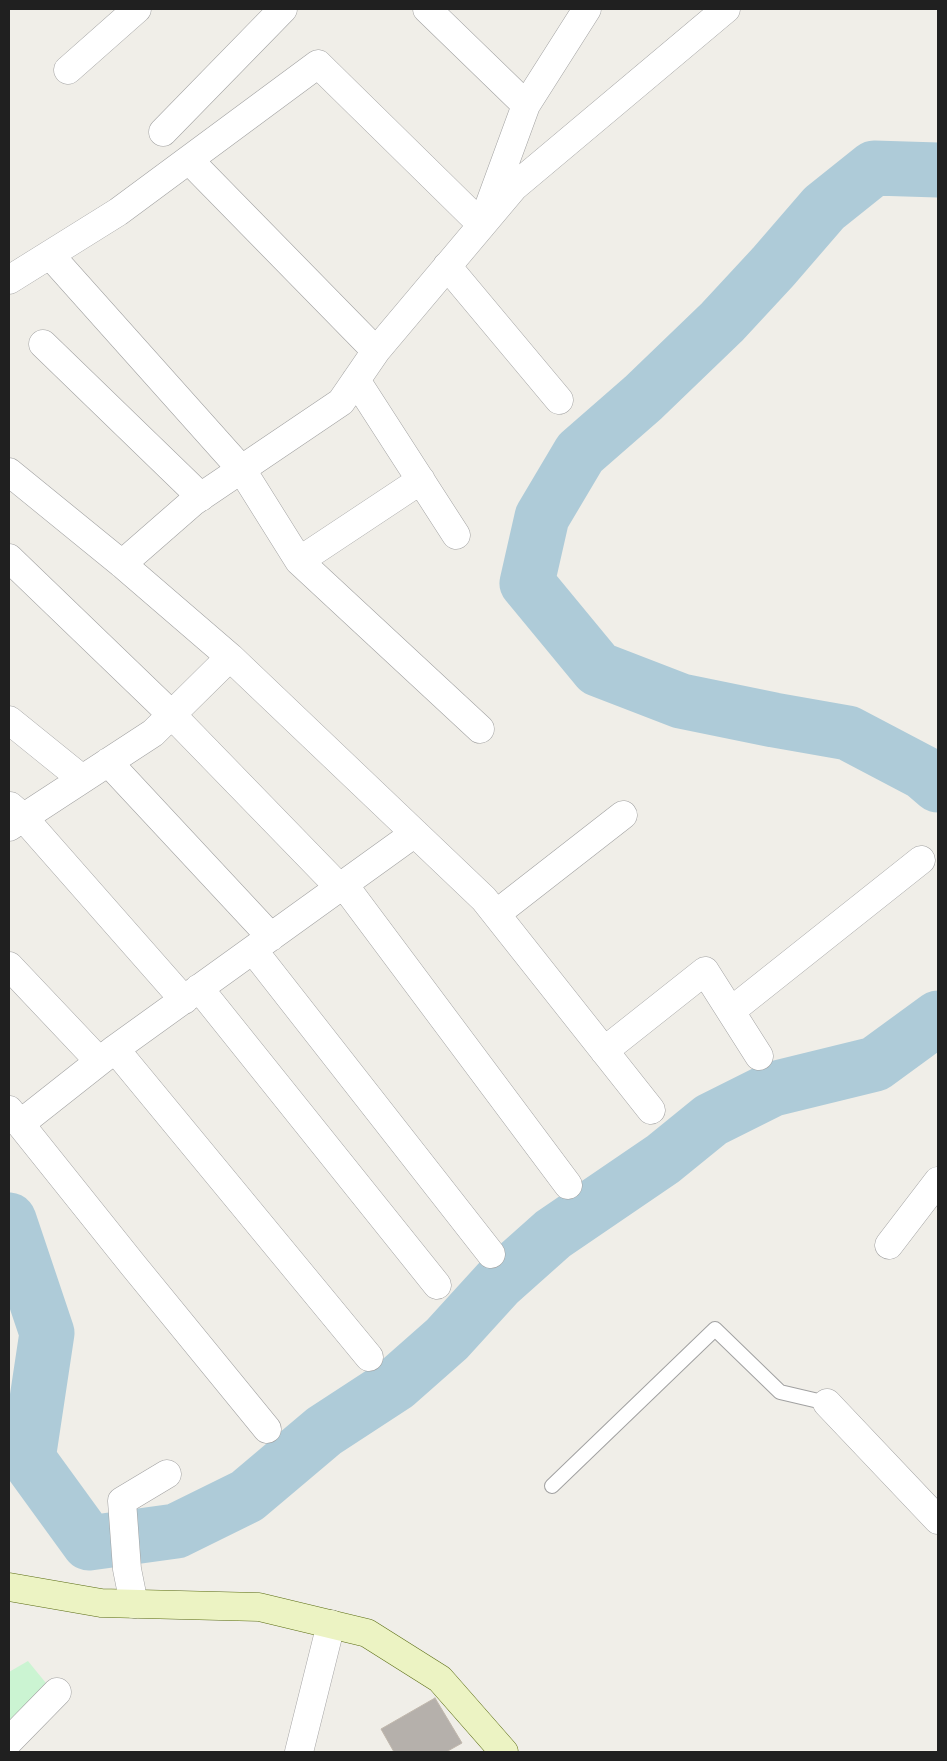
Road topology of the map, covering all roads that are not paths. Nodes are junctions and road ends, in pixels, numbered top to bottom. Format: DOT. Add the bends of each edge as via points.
graph roads {
  1 [pos="137,9"];
  2 [pos="283,9"];
  3 [pos="427,9"];
  4 [pos="587,9"];
  5 [pos="726,9"];
  6 [pos="68,70"];
  7 [pos="526,105"];
  8 [pos="163,132"];
  9 [pos="189,160"];
  10 [pos="482,225"];
  11 [pos="50,255"];
  12 [pos="448,266"];
  13 [pos="9,280"];
  14 [pos="43,344"];
  15 [pos="376,351"];
  16 [pos="356,380"];
  17 [pos="559,400"];
  18 [pos="242,470"];
  19 [pos="9,472"];
  20 [pos="421,480"];
  21 [pos="201,497"];
  22 [pos="456,535"];
  23 [pos="9,558"];
  24 [pos="299,561"];
  25 [pos="122,564"];
  26 [pos="230,657"];
  27 [pos="172,715"];
  28 [pos="9,720"];
  29 [pos="480,729"];
  30 [pos="108,762"];
  31 [pos="82,779"];
  32 [pos="623,815"];
  33 [pos="14,816"];
  34 [pos="415,833"];
  35 [pos="921,860"];
  36 [pos="342,886"];
  37 [pos="496,914"];
  38 [pos="262,943"];
  39 [pos="9,966"];
  40 [pos="192,994"];
  41 [pos="731,1011"];
  42 [pos="604,1050"];
  43 [pos="107,1055"];
  44 [pos="759,1056"];
  45 [pos="651,1110"];
  46 [pos="14,1117"];
  47 [pos="938,1181"];
  48 [pos="568,1185"];
  49 [pos="889,1245"];
  50 [pos="491,1254"];
  51 [pos="437,1285"];
  52 [pos="368,1357"];
  53 [pos="827,1403"];
  54 [pos="267,1429"];
  55 [pos="168,1474"];
  56 [pos="552,1486"];
  57 [pos="937,1516"];
  58 [pos="9,1587"];
  59 [pos="134,1604"];
  60 [pos="331,1624"];
  61 [pos="56,1692"];
  62 [pos="9,1741"];
  63 [pos="299,1752"];
  64 [pos="504,1752"];
  1 -- 6 [label="street"];
  2 -- 8 [label="street"];
  3 -- 7 [label="street"];
  4 -- 7 [label="street"];
  5 -- 10 [label="street" via="514,187"];
  7 -- 10 [label="street"];
  9 -- 10 [label="street" via="318,64"];
  9 -- 11 [label="street" via="118,212"];
  9 -- 15 [label="street"];
  10 -- 12 [label="street"];
  11 -- 13 [label="street"];
  11 -- 18 [label="street"];
  12 -- 15 [label="street"];
  12 -- 17 [label="street"];
  14 -- 21 [label="street"];
  15 -- 16 [label="street"];
  16 -- 18 [label="street" via="341,402"];
  16 -- 20 [label="street"];
  18 -- 21 [label="street"];
  18 -- 24 [label="street"];
  19 -- 25 [label="street"];
  20 -- 22 [label="street"];
  20 -- 24 [label="street"];
  21 -- 25 [label="street"];
  23 -- 27 [label="street"];
  24 -- 29 [label="street"];
  25 -- 26 [label="street"];
  26 -- 27 [label="street"];
  26 -- 34 [label="street"];
  27 -- 30 [label="street" via="153,733"];
  27 -- 36 [label="street"];
  28 -- 31 [label="street"];
  30 -- 31 [label="street"];
  30 -- 38 [label="street"];
  31 -- 33 [label="street"];
  32 -- 37 [label="street"];
  33 -- 40 [label="street"];
  34 -- 36 [label="street"];
  34 -- 37 [label="street"];
  35 -- 41 [label="street"];
  36 -- 38 [label="street"];
  36 -- 48 [label="street"];
  37 -- 42 [label="street"];
  38 -- 40 [label="street"];
  38 -- 50 [label="street"];
  39 -- 43 [label="street"];
  40 -- 43 [label="street"];
  40 -- 51 [label="street"];
  41 -- 42 [label="street" via="705,971"];
  41 -- 44 [label="street"];
  42 -- 45 [label="street"];
  43 -- 46 [label="street"];
  43 -- 52 [label="street"];
  46 -- 54 [label="street"];
  47 -- 49 [label="street"];
  53 -- 56 [label="lane" via="780,1392 715,1329"];
  53 -- 57 [label="street"];
  55 -- 59 [label="street" via="122,1500 127,1569"];
  58 -- 59 [label="street" via="101,1603"];
  59 -- 60 [label="street" via="259,1607"];
  60 -- 63 [label="street"];
  60 -- 64 [label="street" via="367,1633 440,1679"];
  61 -- 62 [label="street"];
}
